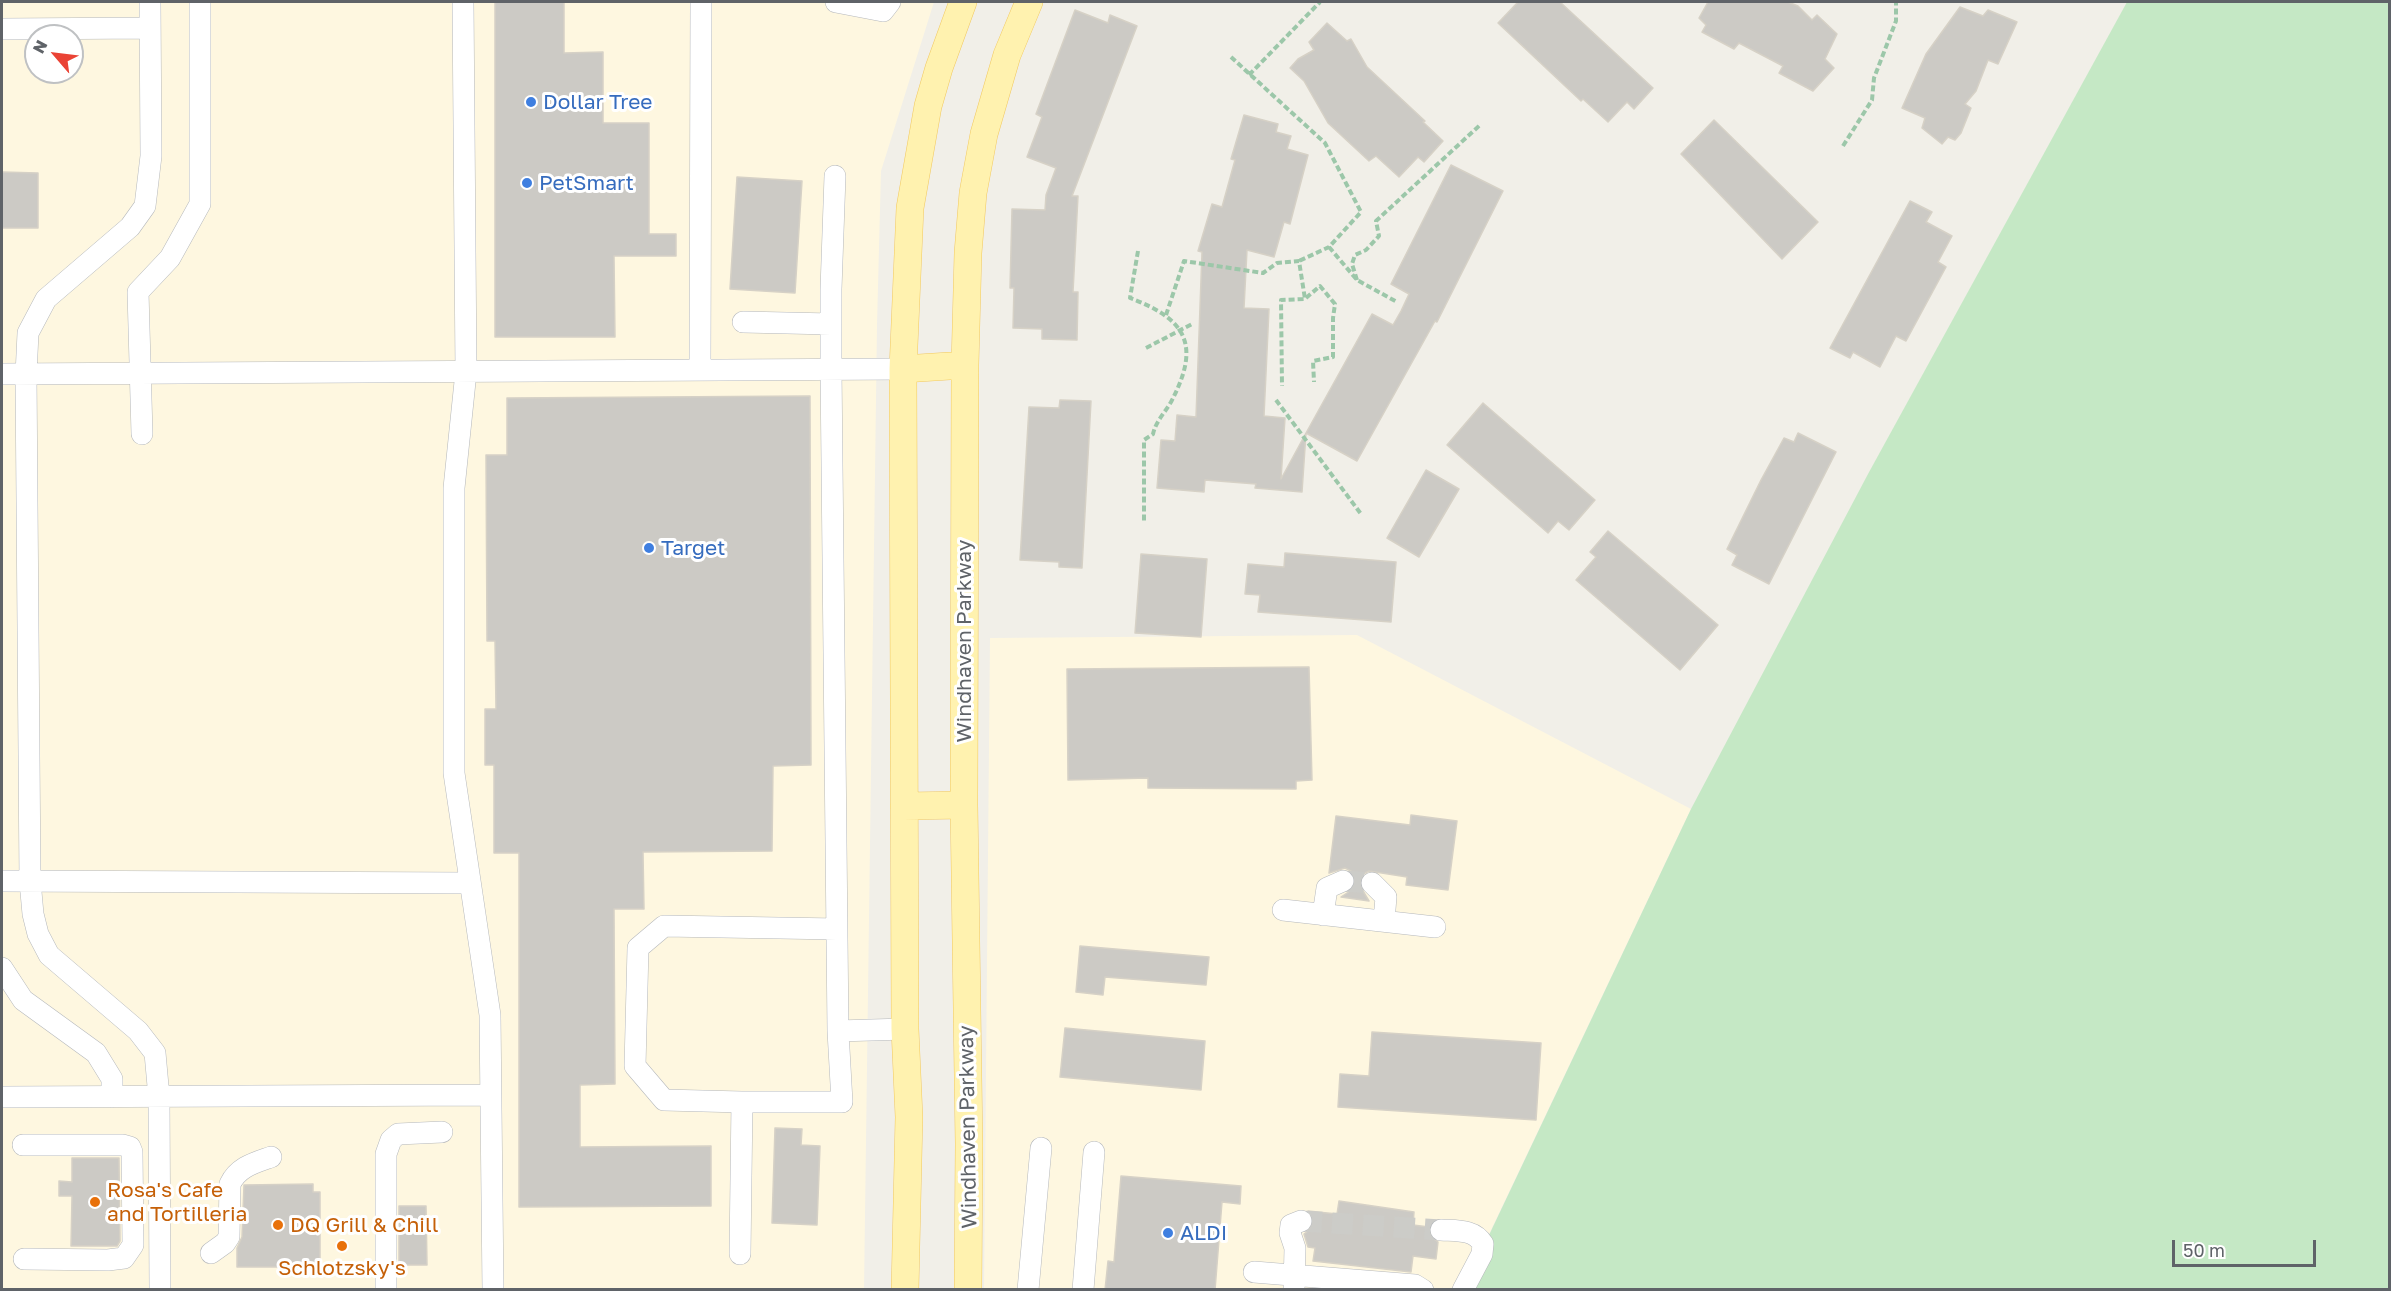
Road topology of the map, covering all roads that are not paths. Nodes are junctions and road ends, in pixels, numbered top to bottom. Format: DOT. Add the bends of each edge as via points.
graph roads {
  1 [pos="150,2"];
  2 [pos="200,2"];
  3 [pos="463,2"];
  4 [pos="701,2"];
  5 [pos="836,2"];
  6 [pos="890,2"];
  7 [pos="963,2"];
  8 [pos="1029,2"];
  9 [pos="150,28"];
  10 [pos="2,29"];
  11 [pos="835,176"];
  12 [pos="743,322"];
  13 [pos="831,324"];
  14 [pos="965,365"];
  15 [pos="831,369"];
  16 [pos="903,369"];
  17 [pos="700,370"];
  18 [pos="466,372"];
  19 [pos="2,374"];
  20 [pos="140,374"];
  21 [pos="26,375"];
  22 [pos="141,434"];
  23 [pos="964,805"];
  24 [pos="904,806"];
  25 [pos="2,880"];
  26 [pos="30,880"];
  27 [pos="1343,881"];
  28 [pos="470,883"];
  29 [pos="1372,883"];
  30 [pos="1283,910"];
  31 [pos="1323,915"];
  32 [pos="1384,921"];
  33 [pos="1435,927"];
  34 [pos="837,929"];
  35 [pos="2,968"];
  36 [pos="905,1029"];
  37 [pos="838,1031"];
  38 [pos="491,1095"];
  39 [pos="2,1097"];
  40 [pos="112,1097"];
  41 [pos="159,1097"];
  42 [pos="742,1102"];
  43 [pos="442,1132"];
  44 [pos="23,1145"];
  45 [pos="1041,1148"];
  46 [pos="1094,1152"];
  47 [pos="271,1157"];
  48 [pos="1301,1221"];
  49 [pos="1441,1230"];
  50 [pos="211,1253"];
  51 [pos="740,1254"];
  52 [pos="124,1258"];
  53 [pos="24,1259"];
  54 [pos="160,1260"];
  55 [pos="1254,1272"];
  56 [pos="1295,1282"];
  57 [pos="160,1290"];
  58 [pos="386,1290"];
  59 [pos="493,1290"];
  60 [pos="905,1290"];
  61 [pos="968,1290"];
  62 [pos="1028,1290"];
  63 [pos="1083,1290"];
  64 [pos="1423,1290"];
  65 [pos="1463,1290"];
  1 -- 9 [label="lane"];
  2 -- 20 [label="lane" via="200,204 170,258 138,292"];
  3 -- 18 [label="lane"];
  4 -- 17 [label="lane"];
  5 -- 6 [label="lane" via="883,11"];
  7 -- 16 [label="main road" via="936,77 917,163 910,208"];
  8 -- 14 [label="main road, Windhaven Parkway" via="1007,55 978,165 968,253"];
  9 -- 10 [label="lane"];
  9 -- 21 [label="lane" via="151,156 145,206 130,227 46,299 28,333"];
  11 -- 13 [label="lane"];
  12 -- 13 [label="lane"];
  13 -- 15 [label="lane"];
  14 -- 16 [label="main road"];
  14 -- 23 [label="main road, Windhaven Parkway"];
  15 -- 16 [label="lane"];
  15 -- 17 [label="lane"];
  15 -- 34 [label="lane"];
  16 -- 24 [label="main road"];
  17 -- 18 [label="lane"];
  18 -- 20 [label="lane"];
  18 -- 28 [label="lane" via="454,488 454,773"];
  19 -- 21 [label="lane"];
  20 -- 21 [label="lane"];
  20 -- 22 [label="lane"];
  21 -- 26 [label="lane"];
  23 -- 24 [label="main road"];
  23 -- 61 [label="main road, Windhaven Parkway"];
  24 -- 36 [label="main road"];
  25 -- 26 [label="lane"];
  26 -- 28 [label="lane"];
  26 -- 41 [label="lane" via="38,934 49,955 138,1031 155,1053"];
  27 -- 31 [label="lane" via="1327,888"];
  28 -- 38 [label="lane" via="490,1015"];
  29 -- 32 [label="lane" via="1386,897"];
  30 -- 31 [label="lane"];
  31 -- 32 [label="lane"];
  32 -- 33 [label="lane"];
  34 -- 37 [label="lane"];
  34 -- 42 [label="lane" via="664,926 638,948 635,1065 664,1100"];
  35 -- 40 [label="lane" via="23,999 96,1053 112,1079"];
  36 -- 37 [label="lane"];
  36 -- 60 [label="main road" via="909,1117"];
  37 -- 42 [label="lane" via="842,1102"];
  38 -- 41 [label="lane"];
  38 -- 59 [label="lane"];
  39 -- 40 [label="lane"];
  40 -- 41 [label="lane"];
  41 -- 54 [label="lane"];
  42 -- 51 [label="lane"];
  43 -- 58 [label="lane" via="398,1134 388,1145"];
  44 -- 52 [label="lane" via="130,1147 133,1245"];
  45 -- 62 [label="lane"];
  46 -- 63 [label="lane"];
  47 -- 50 [label="lane" via="234,1177 230,1184 229,1236"];
  48 -- 56 [label="lane" via="1291,1225 1290,1233"];
  49 -- 65 [label="lane" via="1471,1232 1483,1244 1482,1254"];
  52 -- 53 [label="lane"];
  52 -- 54 [label="lane"];
  54 -- 57 [label="lane"];
  55 -- 56 [label="lane"];
  56 -- 64 [label="lane" via="1415,1285"];
}
